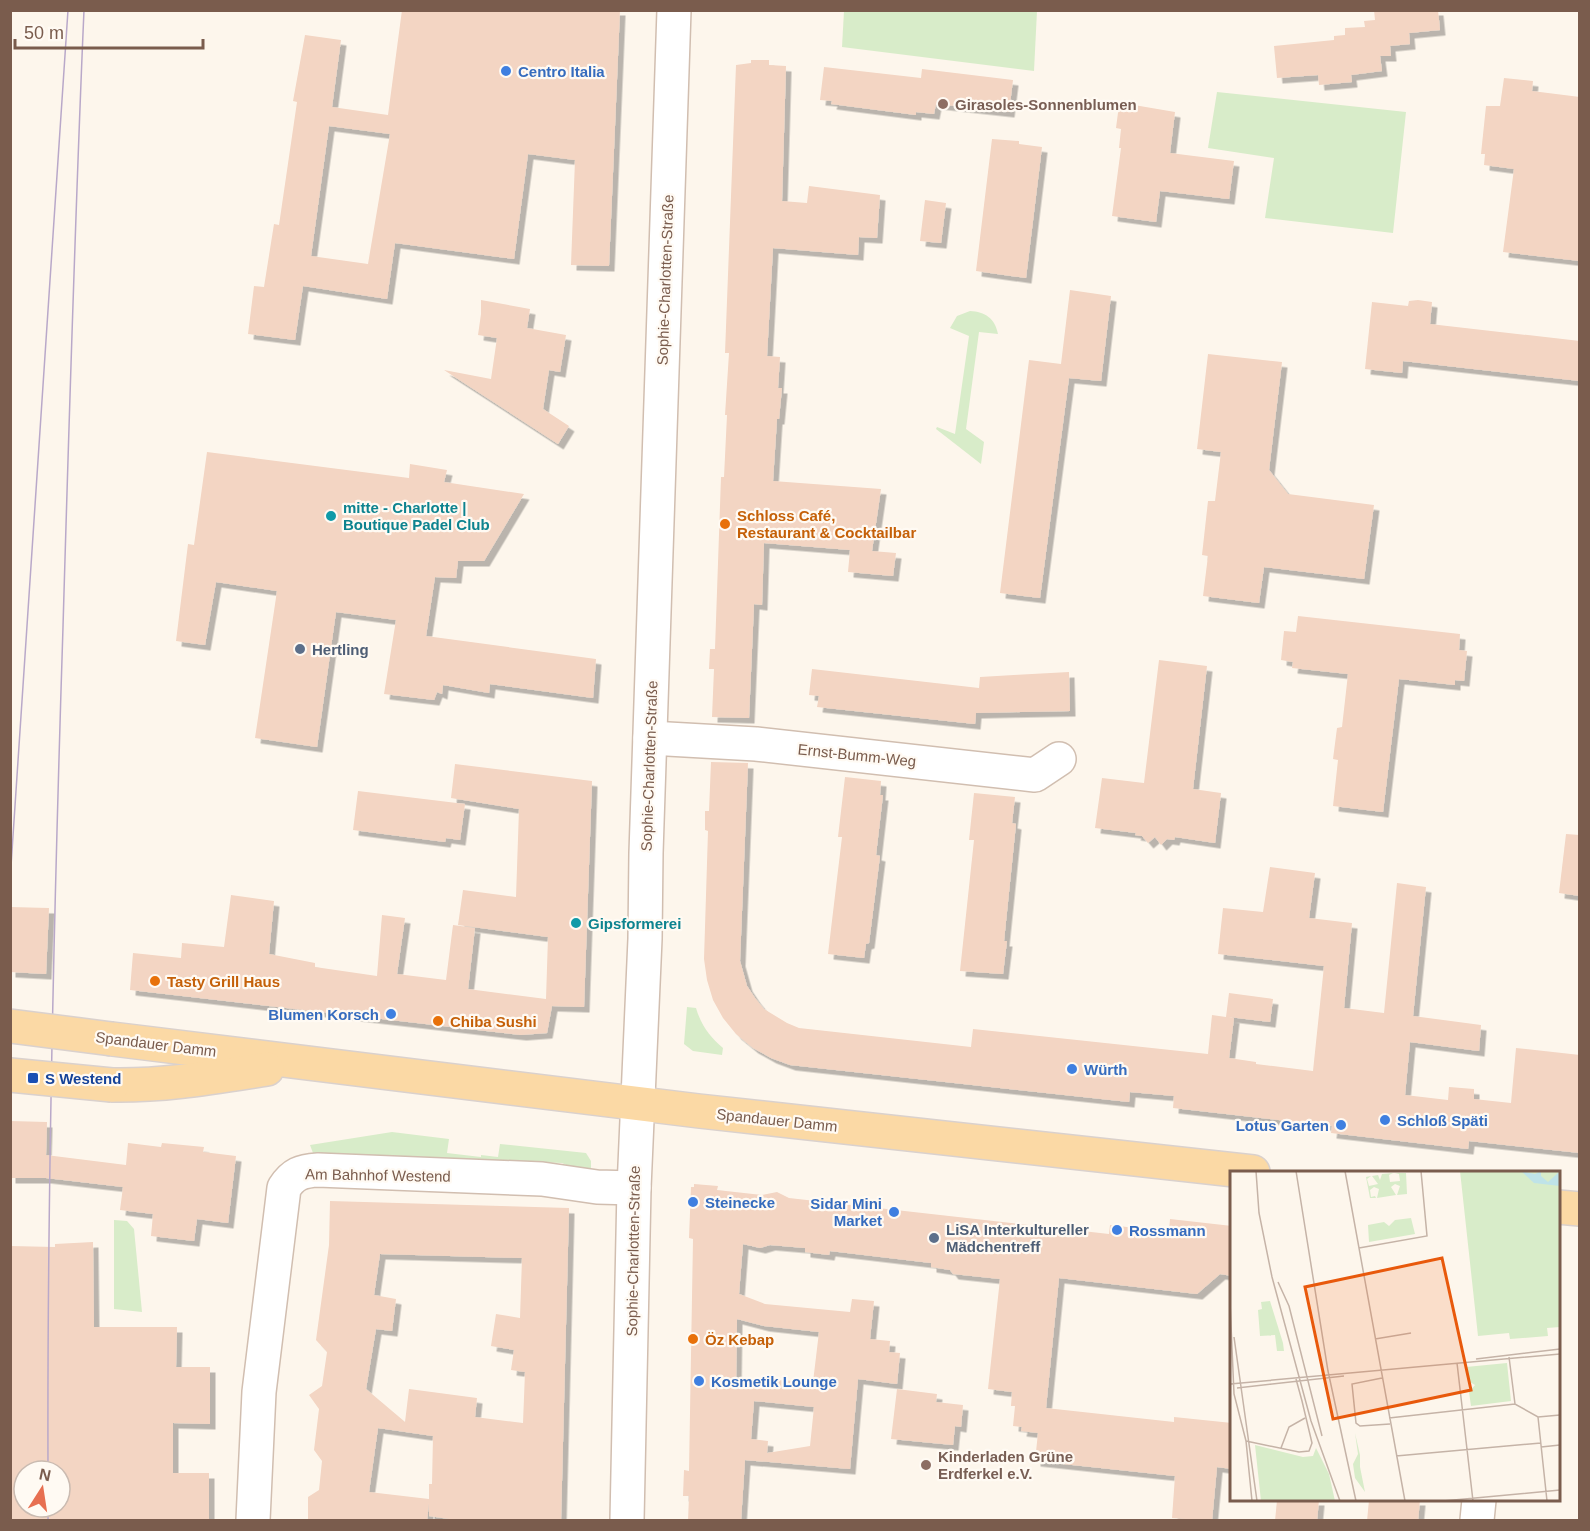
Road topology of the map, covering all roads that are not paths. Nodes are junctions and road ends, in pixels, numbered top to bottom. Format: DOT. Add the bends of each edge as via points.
graph roads {
  1 [pos="674,10"];
  2 [pos="650,738"];
  3 [pos="1059,759"];
  4 [pos="10,1026"];
  5 [pos="302,1063"];
  6 [pos="10,1076"];
  7 [pos="638,1103"];
  8 [pos="1235,1171"];
  9 [pos="634,1188"];
  10 [pos="1560,1207"];
  11 [pos="1580,1209"];
  12 [pos="1479,1501"];
  13 [pos="253,1521"];
  14 [pos="627,1521"];
  15 [pos="1477,1521"];
  1 -- 2 [label="street, Sophie-Charlotten-Straße"];
  2 -- 3 [label="street, Ernst-Bumm-Weg" via="756,744 1035,774"];
  2 -- 7 [label="street, Sophie-Charlotten-Straße"];
  4 -- 5 [label="main road, Spandauer Damm, bridge"];
  5 -- 6 [label="main road, Spandauer Damm, bridge" via="144,1085"];
  5 -- 7 [label="main road, Spandauer Damm"];
  7 -- 8 [label="main road, Spandauer Damm"];
  7 -- 9 [label="street, Sophie-Charlotten-Straße"];
  9 -- 13 [label="street, Am Bahnhof Westend" via="542,1179 318,1170 291,1177 284,1188 259,1392"];
  9 -- 14 [label="street, Sophie-Charlotten-Straße"];
  10 -- 11 [label="main road"];
  12 -- 15 [label="street"];
}
